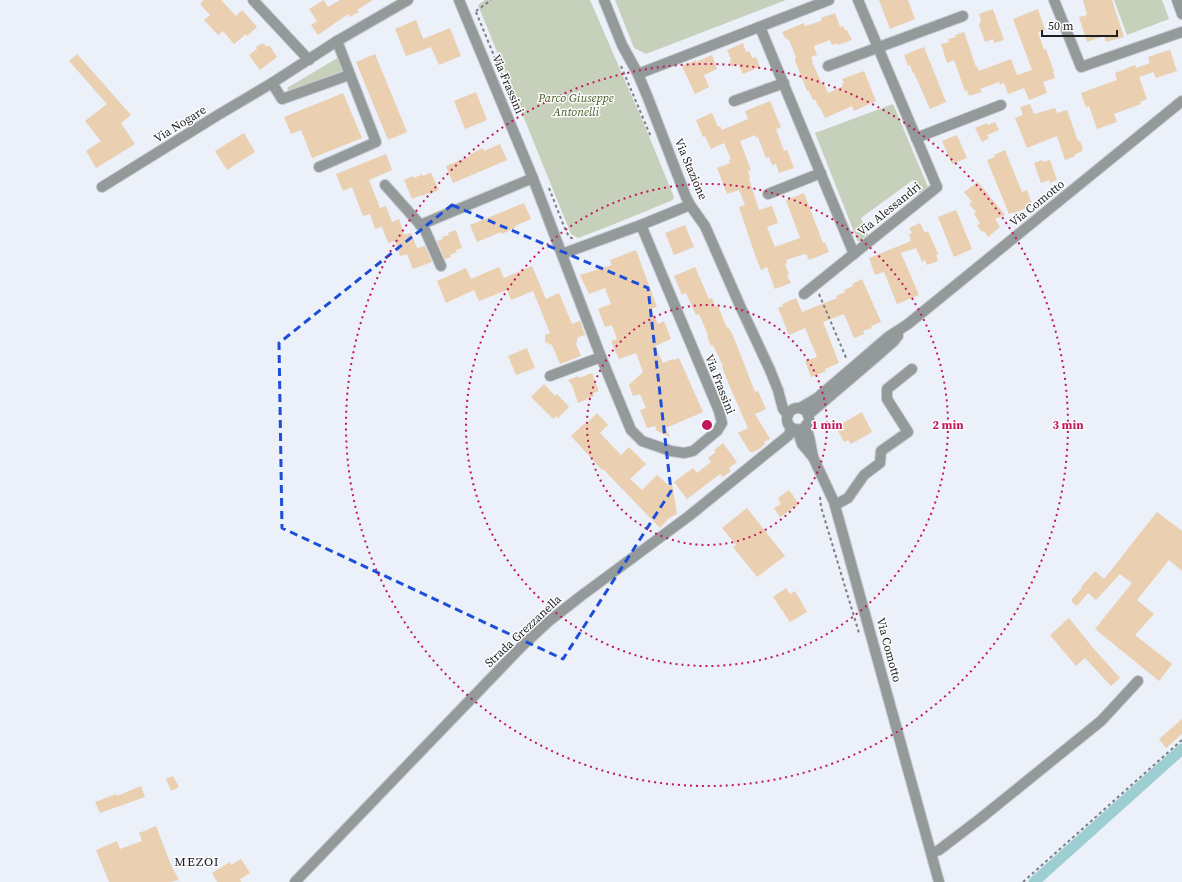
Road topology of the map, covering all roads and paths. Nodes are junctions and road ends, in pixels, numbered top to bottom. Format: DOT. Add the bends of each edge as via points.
graph roads {
  1 [pos="253,0"];
  2 [pos="408,0"];
  3 [pos="459,0"];
  4 [pos="491,0"];
  5 [pos="604,0"];
  6 [pos="829,0"];
  7 [pos="858,0"];
  8 [pos="1054,0"];
  9 [pos="1177,0"];
  10 [pos="1182,14"];
  11 [pos="963,16"];
  12 [pos="760,27"];
  13 [pos="1182,32"];
  14 [pos="337,41"];
  15 [pos="878,48"];
  16 [pos="309,60"];
  17 [pos="621,65"];
  18 [pos="828,66"];
  19 [pos="638,74"];
  20 [pos="349,75"];
  21 [pos="272,83"];
  22 [pos="784,83"];
  23 [pos="509,92"];
  24 [pos="734,101"];
  25 [pos="1182,101"];
  26 [pos="1001,105"];
  27 [pos="916,138"];
  28 [pos="654,144"];
  29 [pos="319,167"];
  30 [pos="821,173"];
  31 [pos="533,178"];
  32 [pos="385,186"];
  33 [pos="102,187"];
  34 [pos="548,187"];
  35 [pos="768,194"];
  36 [pos="690,205"];
  37 [pos="420,225"];
  38 [pos="641,225"];
  39 [pos="576,240"];
  40 [pos="562,254"];
  41 [pos="854,254"];
  42 [pos="441,266"];
  43 [pos="815,286"];
  44 [pos="804,294"];
  45 [pos="601,357"];
  46 [pos="849,365"];
  47 [pos="912,369"];
  48 [pos="550,376"];
  49 [pos="797,412"];
  50 [pos="798,427"];
  51 [pos="835,505"];
  52 [pos="1138,681"];
  53 [pos="1182,740"];
  54 [pos="932,854"];
  55 [pos="295,882"];
  56 [pos="939,882"];
  57 [pos="1023,882"];
  1 -- 16 [label="street"];
  2 -- 14 [label="street, Via Nogare"];
  3 -- 31 [label="street, Via Frassini"];
  4 -- 23 [label="path" via="476,12"];
  5 -- 19 [label="street, Via Stazione" via="622,45"];
  6 -- 12 [label="street"];
  7 -- 15 [label="street, Via Alessandri"];
  8 -- 13 [label="street" via="1081,67"];
  9 -- 10 [label="street"];
  11 -- 15 [label="street"];
  12 -- 19 [label="street"];
  12 -- 22 [label="street, Via Alessandri"];
  14 -- 16 [label="street, Via Nogare"];
  14 -- 20 [label="street"];
  15 -- 18 [label="street"];
  15 -- 27 [label="street, Via Alessandri"];
  16 -- 21 [label="street, Via Nogare"];
  17 -- 28 [label="path"];
  19 -- 36 [label="street, Via Stazione"];
  20 -- 21 [label="street" via="282,99"];
  20 -- 29 [label="street" via="376,142"];
  21 -- 33 [label="street, Via Nogare"];
  22 -- 24 [label="street"];
  22 -- 30 [label="street, Via Alessandri"];
  25 -- 49 [label="street, Via Comotto" via="908,324 894,341"];
  26 -- 27 [label="street"];
  27 -- 41 [label="street, Via Alessandri" via="937,187"];
  30 -- 35 [label="street"];
  30 -- 41 [label="street, Via Alessandri"];
  31 -- 37 [label="street"];
  31 -- 40 [label="street, Via Frassini"];
  32 -- 37 [label="street"];
  34 -- 39 [label="path" via="569,237"];
  36 -- 38 [label="street"];
  36 -- 49 [label="street, Via Stazione" via="705,226 778,390"];
  37 -- 42 [label="street" via="425,230"];
  38 -- 40 [label="street"];
  38 -- 45 [label="street, Via Frassini" via="722,423 717,431 693,451 671,451 642,441 631,430"];
  40 -- 45 [label="street, Via Frassini"];
  41 -- 43 [label="street, Via Alessandri"];
  43 -- 44 [label="street, Via Alessandri"];
  43 -- 46 [label="path"];
  45 -- 48 [label="street"];
  47 -- 51 [label="street" via="887,389 887,399 908,432 882,451 880,463 864,475 848,498"];
  49 -- 50 [label="street, Via Comotto" via="788,422"];
  49 -- 50 [label="street" via="808,422"];
  50 -- 51 [label="street, Via Comotto" via="810,440 813,457"];
  50 -- 55 [label="street, Strada Grezzanella" via="689,516 549,621 516,652"];
  51 -- 54 [label="street, Via Comotto"];
  52 -- 54 [label="street" via="1101,721 981,818"];
  53 -- 57 [label="path"];
  54 -- 56 [label="street, Via Comotto"];
}
